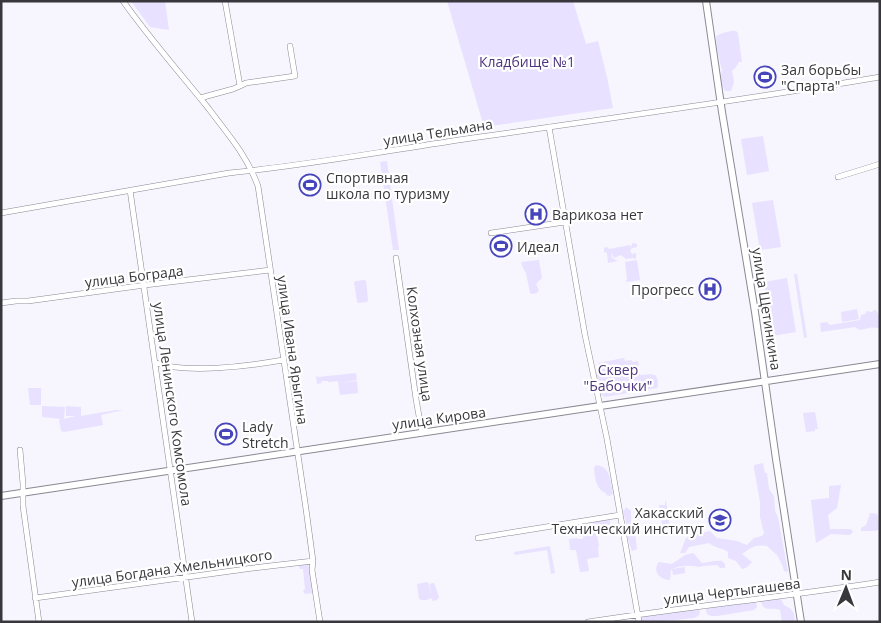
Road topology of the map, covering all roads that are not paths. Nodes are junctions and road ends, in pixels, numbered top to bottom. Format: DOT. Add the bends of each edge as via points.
graph roads {
  1 [pos="123,1"];
  2 [pos="225,1"];
  3 [pos="706,1"];
  4 [pos="290,46"];
  5 [pos="880,77"];
  6 [pos="240,86"];
  7 [pos="200,98"];
  8 [pos="721,102"];
  9 [pos="549,128"];
  10 [pos="880,164"];
  11 [pos="252,170"];
  12 [pos="838,177"];
  13 [pos="130,190"];
  14 [pos="1,213"];
  15 [pos="565,222"];
  16 [pos="491,233"];
  17 [pos="396,258"];
  18 [pos="270,270"];
  19 [pos="145,285"];
  20 [pos="1,303"];
  21 [pos="283,360"];
  22 [pos="156,363"];
  23 [pos="880,364"];
  24 [pos="765,382"];
  25 [pos="600,406"];
  26 [pos="422,433"];
  27 [pos="20,450"];
  28 [pos="297,451"];
  29 [pos="171,471"];
  30 [pos="23,492"];
  31 [pos="1,496"];
  32 [pos="620,515"];
  33 [pos="478,538"];
  34 [pos="313,561"];
  35 [pos="187,576"];
  36 [pos="880,582"];
  37 [pos="796,594"];
  38 [pos="35,598"];
  39 [pos="638,614"];
  40 [pos="39,622"];
  41 [pos="192,622"];
  42 [pos="320,622"];
  43 [pos="588,622"];
  44 [pos="639,622"];
  45 [pos="801,622"];
  1 -- 7 [label="street, улица Ивана Ярыгина"];
  2 -- 6 [label="street"];
  3 -- 8 [label="main road, улица Щетинкина"];
  4 -- 6 [label="street" via="295,76"];
  5 -- 8 [label="street, улица Тельмана"];
  6 -- 7 [label="street"];
  7 -- 11 [label="street, улица Ивана Ярыгина" via="240,149"];
  8 -- 9 [label="street, улица Тельмана"];
  8 -- 24 [label="main road, улица Щетинкина"];
  9 -- 11 [label="street, улица Тельмана"];
  9 -- 15 [label="street"];
  10 -- 12 [label="street"];
  11 -- 13 [label="street, улица Тельмана"];
  11 -- 18 [label="street, улица Ивана Ярыгина" via="258,186"];
  13 -- 14 [label="street, улица Тельмана"];
  13 -- 19 [label="street, улица Ленинского Комсомола"];
  15 -- 16 [label="street"];
  15 -- 25 [label="street"];
  17 -- 26 [label="street, Колхозная улица"];
  18 -- 19 [label="street, улица Бограда"];
  18 -- 21 [label="street, улица Ивана Ярыгина"];
  19 -- 20 [label="street, улица Бограда"];
  19 -- 22 [label="street, улица Ленинского Комсомола"];
  21 -- 22 [label="street" via="234,367 195,368"];
  21 -- 28 [label="street, улица Ивана Ярыгина"];
  22 -- 29 [label="street, улица Ленинского Комсомола"];
  23 -- 24 [label="main road, улица Кирова"];
  24 -- 25 [label="main road, улица Кирова"];
  24 -- 37 [label="main road, улица Щетинкина"];
  25 -- 26 [label="main road, улица Кирова"];
  25 -- 32 [label="street"];
  26 -- 28 [label="main road, улица Кирова"];
  27 -- 30 [label="street"];
  28 -- 29 [label="main road, улица Кирова"];
  28 -- 34 [label="street, улица Ивана Ярыгина"];
  29 -- 30 [label="main road, улица Кирова"];
  29 -- 35 [label="street, улица Ленинского Комсомола"];
  30 -- 31 [label="main road, улица Кирова"];
  30 -- 38 [label="street"];
  32 -- 33 [label="street"];
  32 -- 39 [label="street"];
  34 -- 35 [label="street, улица Богдана Хмельницкого"];
  34 -- 42 [label="street, улица Ивана Ярыгина"];
  35 -- 38 [label="street, улица Богдана Хмельницкого"];
  35 -- 41 [label="street, улица Ленинского Комсомола"];
  36 -- 37 [label="street, улица Чертыгашева"];
  37 -- 39 [label="street, улица Чертыгашева"];
  37 -- 45 [label="main road, улица Щетинкина"];
  38 -- 40 [label="street"];
  39 -- 43 [label="street, улица Чертыгашева"];
  39 -- 44 [label="street"];
}
